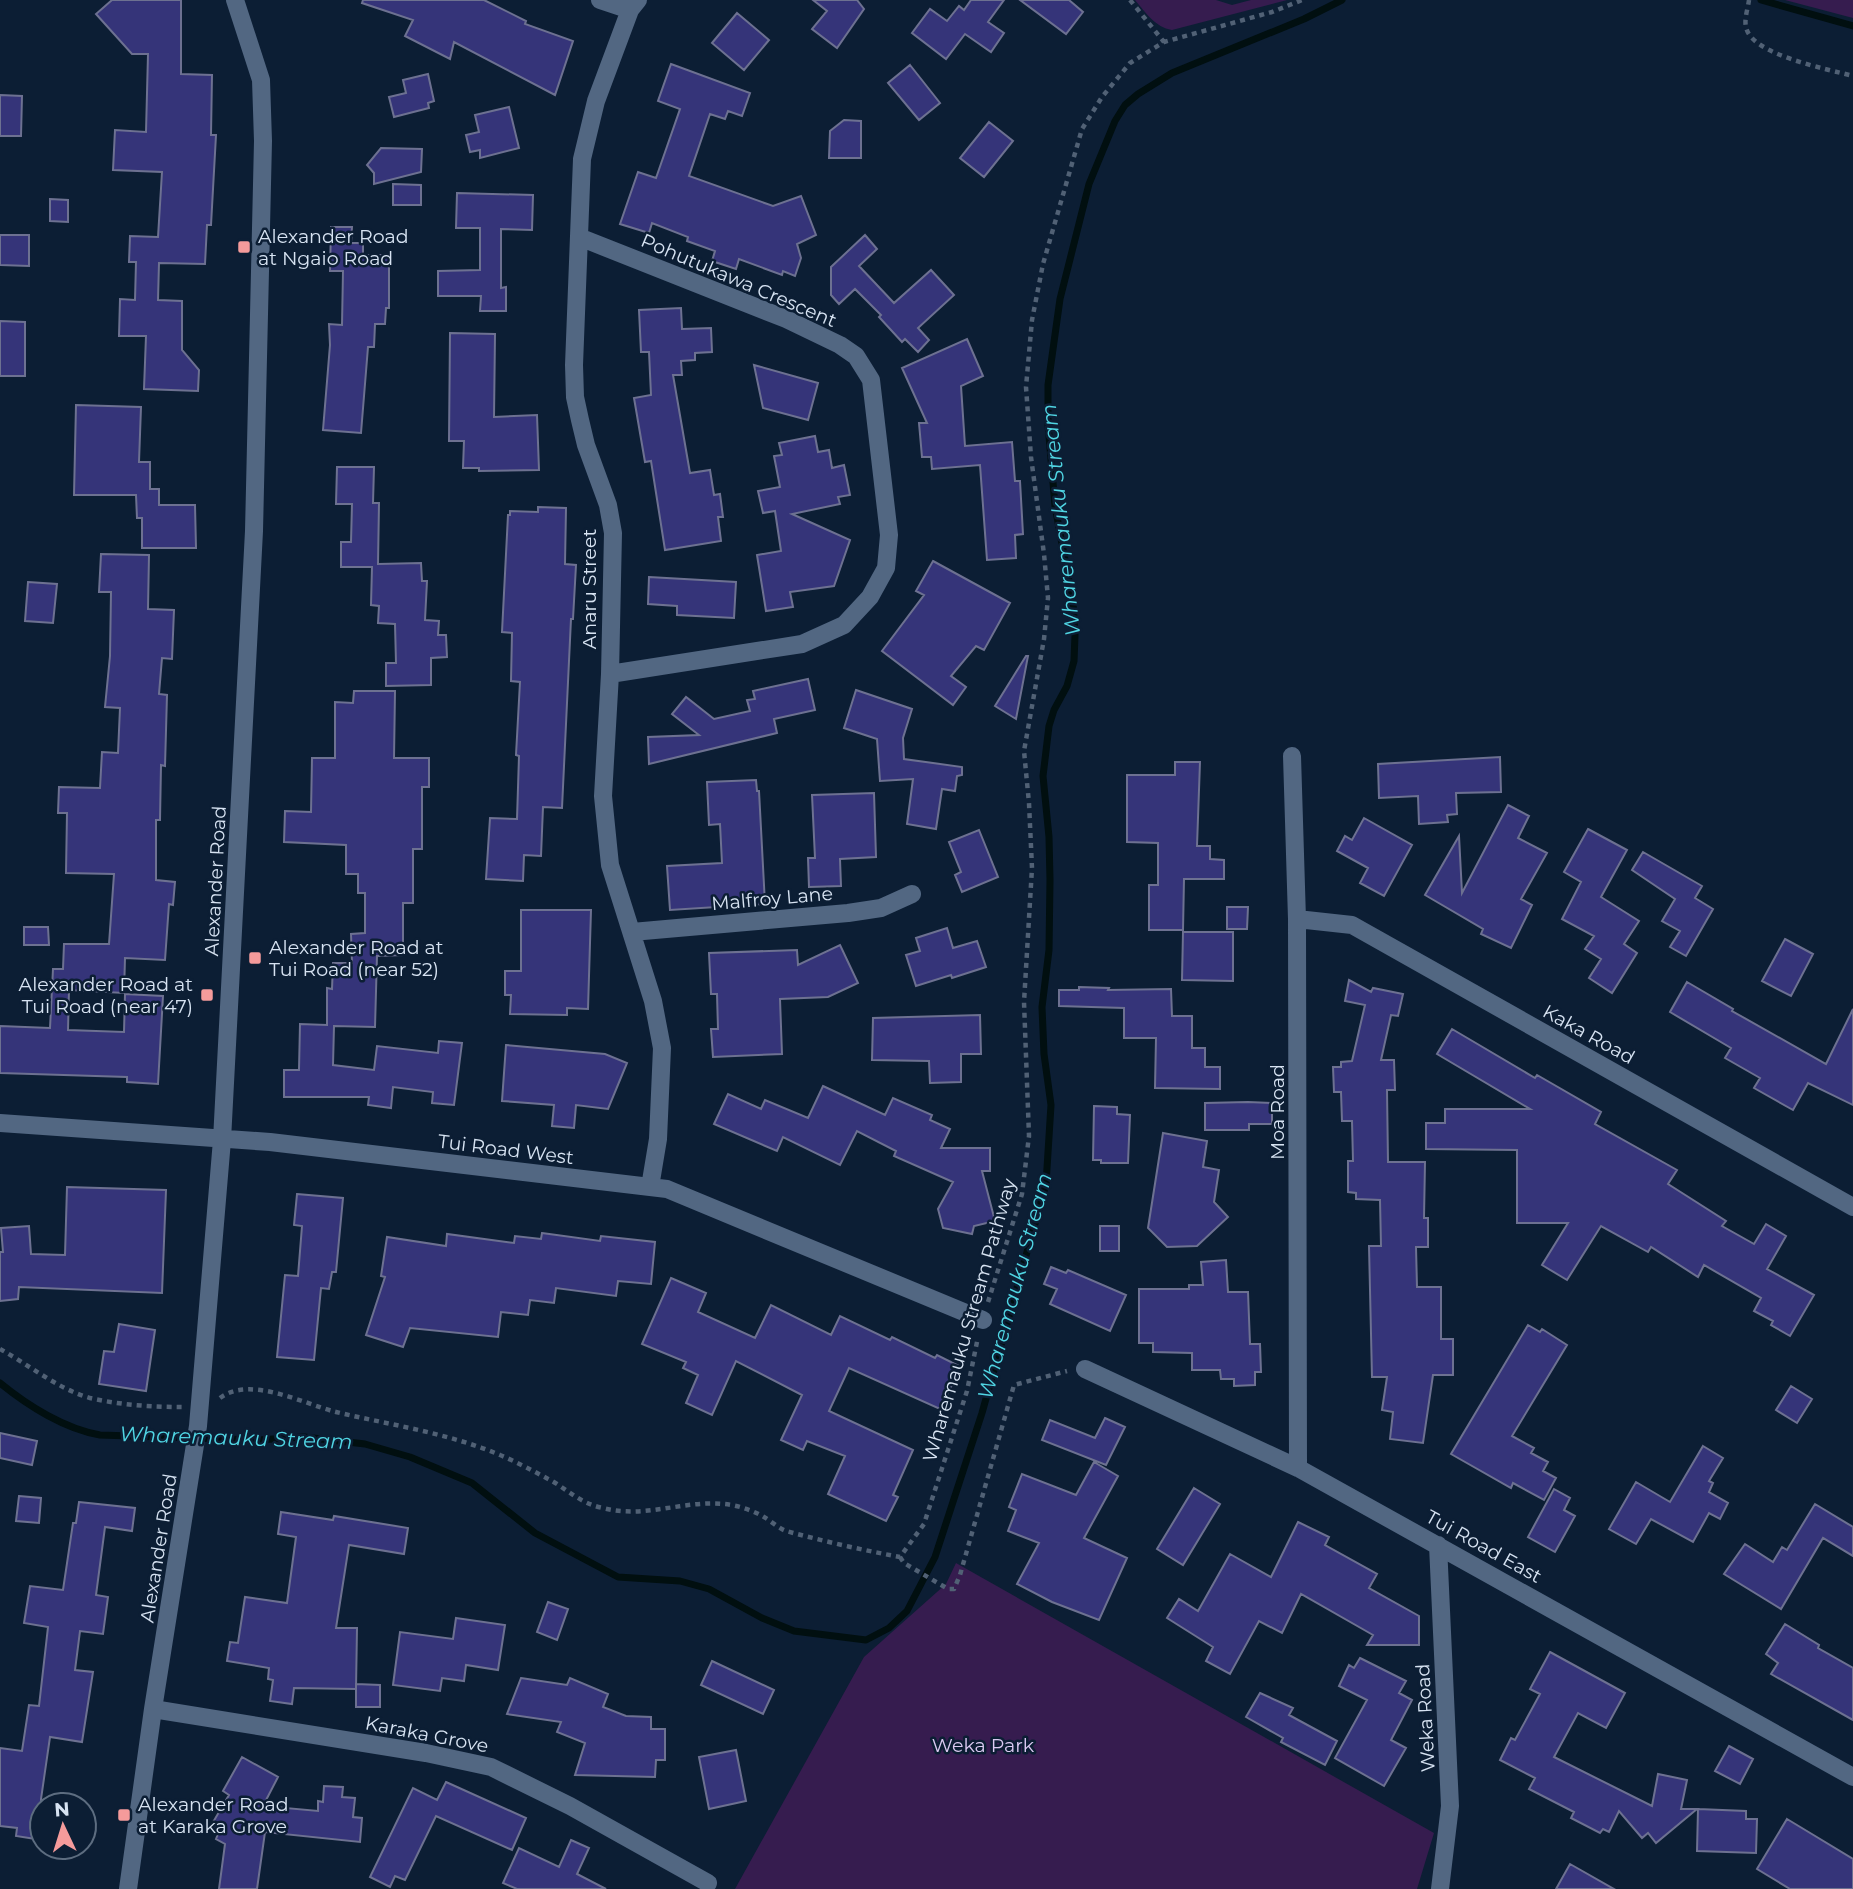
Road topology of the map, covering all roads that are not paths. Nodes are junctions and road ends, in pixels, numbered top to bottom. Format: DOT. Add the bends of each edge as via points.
graph roads {
  1 [pos="235,0"];
  2 [pos="600,0"];
  3 [pos="634,5"];
  4 [pos="579,237"];
  5 [pos="610,674"];
  6 [pos="1292,756"];
  7 [pos="912,894"];
  8 [pos="1297,919"];
  9 [pos="632,932"];
  10 [pos="0,1123"];
  11 [pos="222,1140"];
  12 [pos="650,1187"];
  13 [pos="1853,1207"];
  14 [pos="983,1320"];
  15 [pos="1085,1369"];
  16 [pos="1298,1468"];
  17 [pos="1438,1545"];
  18 [pos="153,1709"];
  19 [pos="1853,1777"];
  20 [pos="708,1883"];
  21 [pos="128,1889"];
  22 [pos="1440,1889"];
  1 -- 11 [label="street, Alexander Road" via="261,80 263,141 254,531"];
  2 -- 3 [label="street"];
  3 -- 4 [label="street, Anaru Street" via="596,101 582,159"];
  4 -- 5 [label="street, Anaru Street" via="575,397 613,533"];
  4 -- 5 [label="street, Pohutukawa Crescent" via="786,319 856,356 871,380 889,535 886,568 870,597 844,625 802,643"];
  5 -- 9 [label="street, Anaru Street" via="603,796 610,865"];
  6 -- 8 [label="street, Moa Road"];
  7 -- 9 [label="street, Malfroy Lane" via="881,908 848,913"];
  8 -- 13 [label="street, Kaka Road" via="1352,925"];
  8 -- 16 [label="street, Moa Road"];
  9 -- 12 [label="street, Anaru Street" via="662,1048 658,1139"];
  10 -- 11 [label="street, Tui Road West"];
  11 -- 12 [label="street, Tui Road West"];
  11 -- 18 [label="street, Alexander Road" via="198,1426"];
  12 -- 14 [label="street, Tui Road West" via="690,1197"];
  15 -- 16 [label="street, Tui Road East"];
  16 -- 17 [label="street, Tui Road East"];
  17 -- 19 [label="street, Tui Road East"];
  17 -- 22 [label="street, Weka Road" via="1450,1806"];
  18 -- 20 [label="street, Karaka Grove" via="491,1767"];
  18 -- 21 [label="street, Alexander Road"];
}
